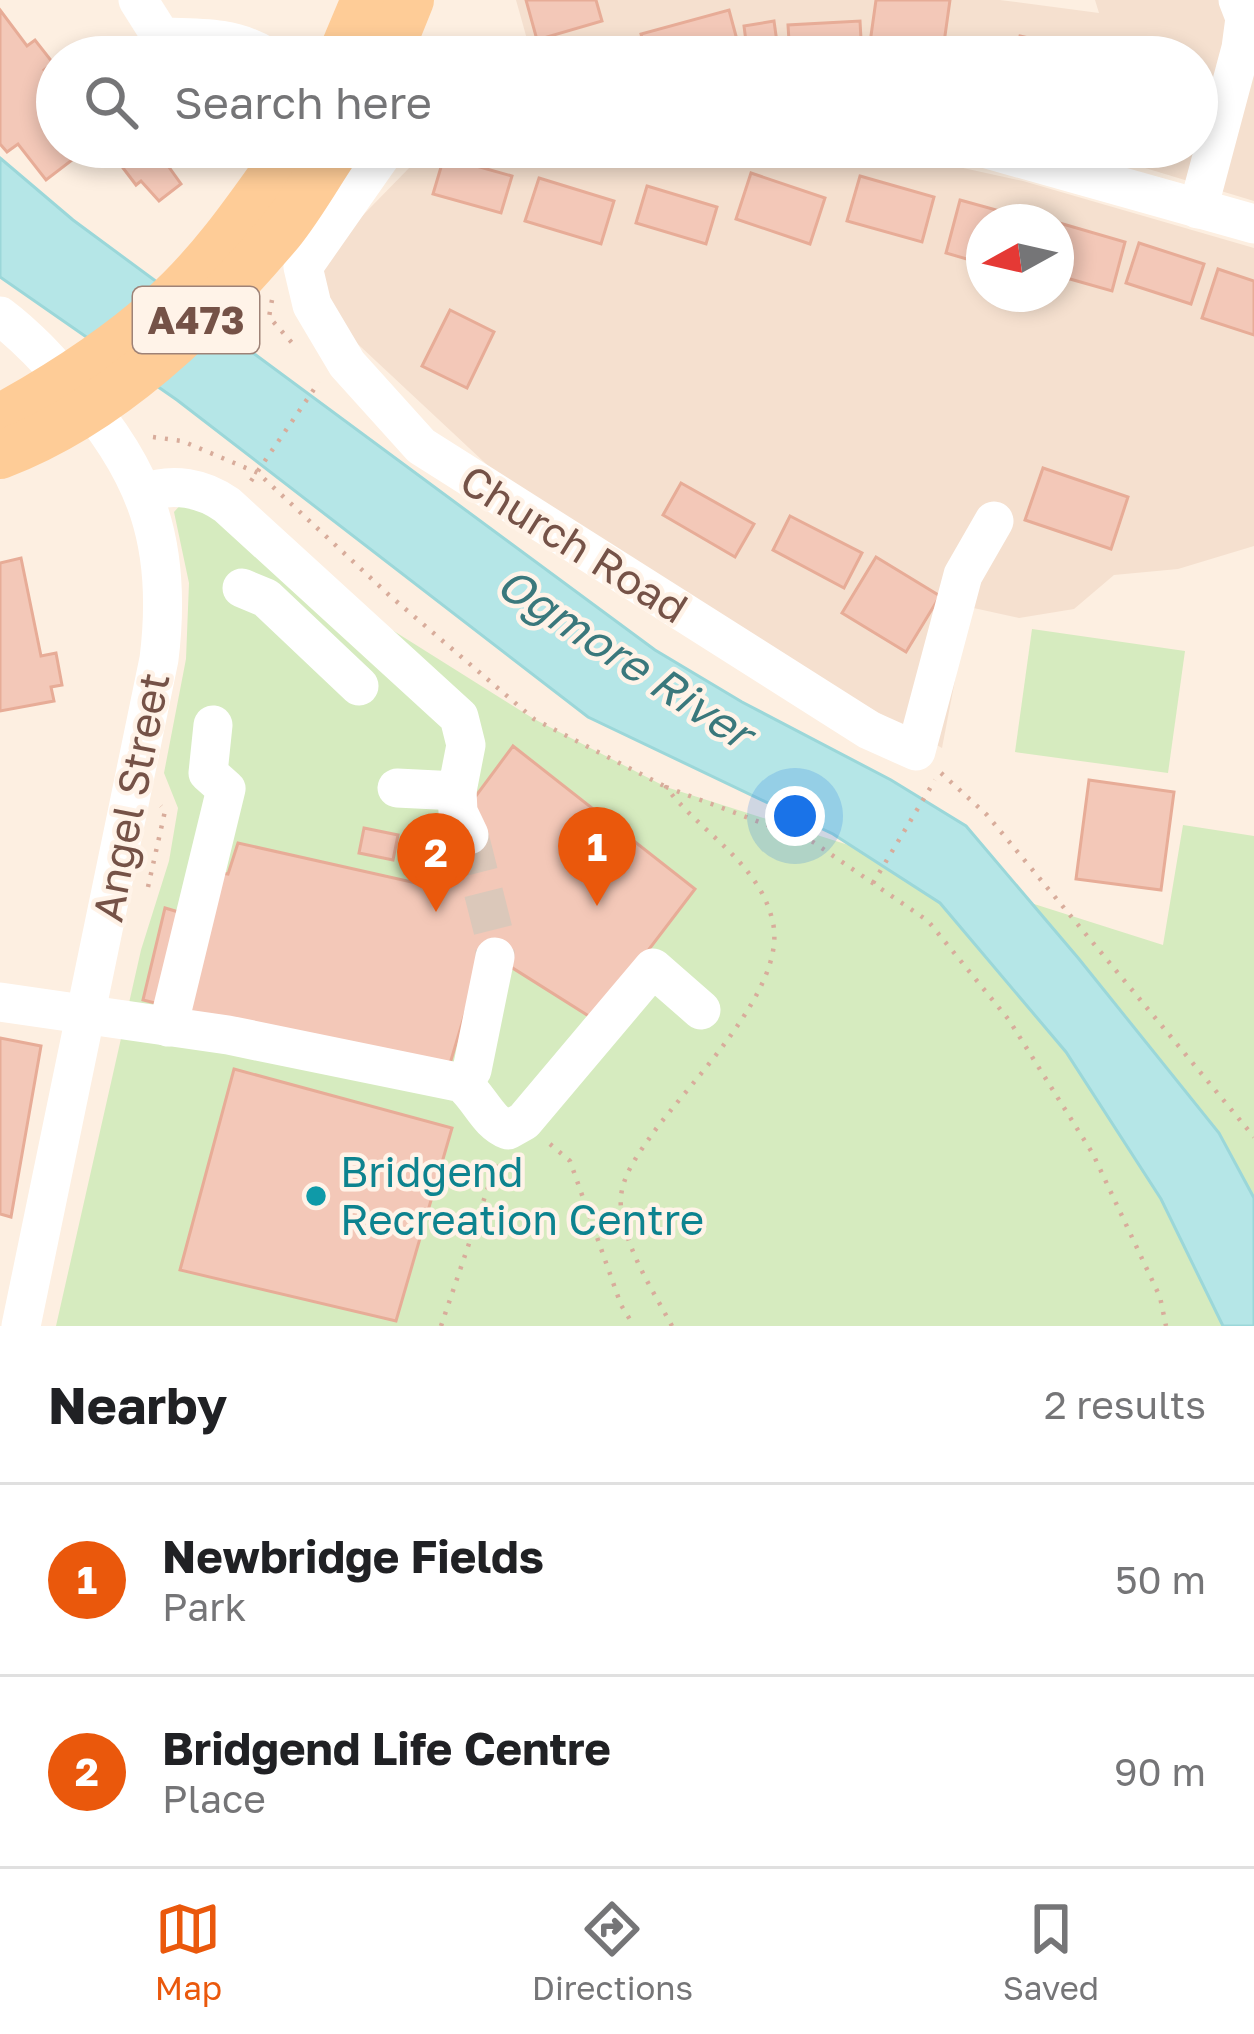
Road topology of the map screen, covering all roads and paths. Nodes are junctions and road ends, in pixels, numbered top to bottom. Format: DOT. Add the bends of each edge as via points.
graph roads {
  1 [pos="138,0"];
  2 [pos="364,0"];
  3 [pos="410,0"];
  4 [pos="1238,0"];
  5 [pos="160,36"];
  6 [pos="349,36"];
  7 [pos="395,36"];
  8 [pos="1218,134"];
  9 [pos="277,168"];
  10 [pos="323,168"];
  11 [pos="372,168"];
  12 [pos="1054,168"];
  13 [pos="1209,168"];
  14 [pos="1198,209"];
  15 [pos="1254,224"];
  16 [pos="0,316"];
  17 [pos="322,377"];
  18 [pos="147,438"];
  19 [pos="5,441"];
  20 [pos="258,473"];
  21 [pos="144,493"];
  22 [pos="994,520"];
  23 [pos="242,588"];
  24 [pos="359,686"];
  25 [pos="213,725"];
  26 [pos="928,762"];
  27 [pos="666,787"];
  28 [pos="397,788"];
  29 [pos="458,791"];
  30 [pos="469,835"];
  31 [pos="873,883"];
  32 [pos="495,957"];
  33 [pos="0,1002"];
  34 [pos="701,1010"];
  35 [pos="86,1016"];
  36 [pos="168,1027"];
  37 [pos="462,1083"];
  38 [pos="516,1125"];
  39 [pos="1254,1137"];
  40 [pos="21,1326"];
  41 [pos="440,1326"];
  42 [pos="634,1326"];
  43 [pos="671,1326"];
  44 [pos="1166,1326"];
  1 -- 5 [label="street"];
  2 -- 6 [label="main road"];
  3 -- 7 [label="main road"];
  4 -- 8 [label="street" via="1241,48"];
  9 -- 19 [label="main road, A473" via="165,305"];
  10 -- 19 [label="main road, A473" via="281,230 194,323 93,407"];
  11 -- 26 [label="street, Church Road" via="303,267 312,304 347,364 421,446"];
  12 -- 14 [label="street"];
  13 -- 14 [label="street"];
  14 -- 15 [label="street"];
  16 -- 21 [label="street, Angel Street" via="106,425"];
  17 -- 20 [label="path"];
  18 -- 20 [label="path" via="182,441"];
  20 -- 27 [label="path" via="534,719"];
  21 -- 29 [label="street" via="205,489 459,717 466,745"];
  21 -- 35 [label="street, Angel Street" via="162,565 160,659"];
  22 -- 26 [label="street" via="963,575"];
  23 -- 24 [label="street" via="266,598"];
  25 -- 36 [label="street" via="208,773 226,789"];
  26 -- 31 [label="path"];
  26 -- 39 [label="path" via="987,814"];
  27 -- 31 [label="path" via="813,842"];
  27 -- 43 [label="path" via="752,877 773,922 775,954 762,992 629,1167 620,1204 632,1252"];
  28 -- 29 [label="street"];
  29 -- 30 [label="street"];
  31 -- 44 [label="path" via="928,921 1010,1020 1093,1154"];
  32 -- 37 [label="street" via="472,1070"];
  33 -- 35 [label="street"];
  34 -- 38 [label="street" via="653,968"];
  35 -- 36 [label="street"];
  35 -- 40 [label="street, Angel Street"];
  36 -- 37 [label="street"];
  37 -- 38 [label="street" via="494,1124"];
  38 -- 41 [label="path"];
  38 -- 42 [label="path" via="570,1161"];
}
